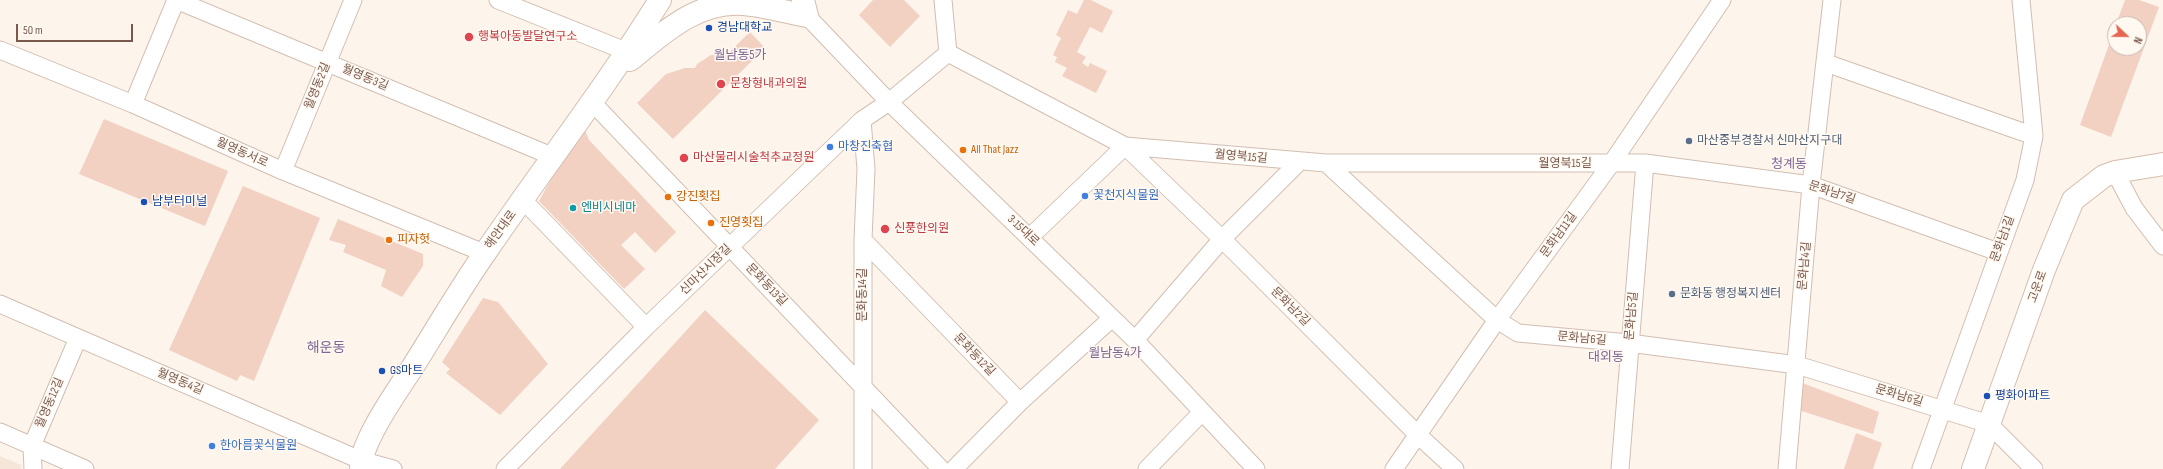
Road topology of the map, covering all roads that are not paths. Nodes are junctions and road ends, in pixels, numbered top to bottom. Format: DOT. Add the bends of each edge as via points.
graph roads {
  1 [pos="353,0"];
  2 [pos="498,0"];
  3 [pos="784,0"];
  4 [pos="943,0"];
  5 [pos="1722,0"];
  6 [pos="1832,0"];
  7 [pos="2021,0"];
  8 [pos="650,5"];
  9 [pos="805,8"];
  10 [pos="0,50"];
  11 [pos="628,52"];
  12 [pos="948,53"];
  13 [pos="327,63"];
  14 [pos="1826,63"];
  15 [pos="609,77"];
  16 [pos="591,101"];
  17 [pos="889,102"];
  18 [pos="133,104"];
  19 [pos="862,120"];
  20 [pos="2034,136"];
  21 [pos="1125,146"];
  22 [pos="554,157"];
  23 [pos="1299,162"];
  24 [pos="1326,163"];
  25 [pos="1645,163"];
  26 [pos="1611,164"];
  27 [pos="2163,164"];
  28 [pos="283,171"];
  29 [pos="2115,172"];
  30 [pos="1811,185"];
  31 [pos="523,200"];
  32 [pos="1030,237"];
  33 [pos="1222,239"];
  34 [pos="863,240"];
  35 [pos="2163,246"];
  36 [pos="730,247"];
  37 [pos="1998,252"];
  38 [pos="484,254"];
  39 [pos="0,304"];
  40 [pos="1112,318"];
  41 [pos="1497,320"];
  42 [pos="646,327"];
  43 [pos="78,338"];
  44 [pos="1135,340"];
  45 [pos="1629,343"];
  46 [pos="1797,364"];
  47 [pos="863,385"];
  48 [pos="1019,403"];
  49 [pos="1942,409"];
  50 [pos="1202,412"];
  51 [pos="1989,424"];
  52 [pos="0,432"];
  53 [pos="1418,435"];
  54 [pos="32,446"];
  55 [pos="360,465"];
  56 [pos="33,469"];
  57 [pos="85,469"];
  58 [pos="393,469"];
  59 [pos="505,469"];
  60 [pos="863,469"];
  61 [pos="941,469"];
  62 [pos="954,469"];
  63 [pos="1147,469"];
  64 [pos="1256,469"];
  65 [pos="1394,469"];
  66 [pos="1455,469"];
  67 [pos="1620,469"];
  68 [pos="1787,469"];
  69 [pos="1921,469"];
  70 [pos="1973,469"];
  71 [pos="2034,469"];
  1 -- 13 [label="street, 월영동2길"];
  2 -- 11 [label="street"];
  3 -- 9 [label="street, 3·15대로"];
  4 -- 12 [label="street"];
  5 -- 26 [label="street, 문화남11길"];
  6 -- 14 [label="street, 문화남4길"];
  7 -- 20 [label="street, 문화남1길"];
  8 -- 11 [label="main road, 해안대로"];
  9 -- 15 [label="main road" via="743,4 707,7 671,26"];
  9 -- 17 [label="street, 3·15대로"];
  10 -- 18 [label="street, 월영동서로"];
  11 -- 15 [label="main road, 해안대로"];
  12 -- 17 [label="street, 신마산시장길"];
  12 -- 21 [label="street, 월영북15길"];
  13 -- 18 [label="street, 월영동3길" via="176,0"];
  13 -- 22 [label="street, 월영동3길"];
  13 -- 28 [label="street, 월영동2길"];
  14 -- 20 [label="street"];
  14 -- 30 [label="street, 문화남4길"];
  15 -- 16 [label="main road, 해안대로"];
  16 -- 22 [label="main road, 해안대로"];
  16 -- 36 [label="street, 문화동13길"];
  17 -- 19 [label="street, 신마산시장길"];
  17 -- 32 [label="street, 3·15대로"];
  18 -- 28 [label="street, 월영동서로"];
  19 -- 34 [label="street, 문화동14길" via="866,169"];
  19 -- 36 [label="street, 신마산시장길"];
  20 -- 37 [label="street, 문화남1길" via="2025,180"];
  21 -- 23 [label="street, 월영북15길"];
  21 -- 32 [label="street"];
  21 -- 33 [label="street, 문화남2길"];
  22 -- 31 [label="main road, 해안대로"];
  23 -- 24 [label="street, 월영북15길"];
  23 -- 33 [label="street"];
  24 -- 26 [label="street, 월영북15길"];
  24 -- 41 [label="street, 문화남6길"];
  25 -- 26 [label="street, 문화남7길"];
  25 -- 30 [label="street, 문화남7길"];
  25 -- 45 [label="street, 문화남5길"];
  26 -- 41 [label="street, 문화남11길"];
  27 -- 29 [label="main road, 고운로"];
  28 -- 38 [label="street, 월영동서로"];
  29 -- 35 [label="street" via="2134,208"];
  29 -- 51 [label="main road, 고운로" via="2104,176 2073,200 2044,270"];
  30 -- 37 [label="street, 문화남7길"];
  30 -- 46 [label="street, 문화남4길"];
  31 -- 38 [label="main road, 해안대로"];
  31 -- 42 [label="street"];
  32 -- 40 [label="street, 3·15대로"];
  33 -- 44 [label="street"];
  33 -- 53 [label="street, 문화남2길"];
  34 -- 47 [label="street, 문화동14길"];
  34 -- 48 [label="street, 문화동12길"];
  36 -- 42 [label="street, 신마산시장길"];
  36 -- 47 [label="street, 문화동13길"];
  37 -- 49 [label="street, 문화남1길"];
  38 -- 55 [label="main road, 해안대로" via="380,420"];
  39 -- 43 [label="street, 월영동4길"];
  40 -- 44 [label="street, 3·15대로"];
  40 -- 48 [label="street"];
  41 -- 45 [label="street, 문화남6길" via="1518,333"];
  41 -- 53 [label="street, 문화남11길"];
  42 -- 59 [label="street, 신마산시장길"];
  43 -- 54 [label="street, 월영동12길"];
  43 -- 55 [label="street, 월영동4길"];
  44 -- 50 [label="street, 3·15대로"];
  45 -- 46 [label="street, 문화남6길"];
  45 -- 67 [label="street, 문화남5길"];
  46 -- 49 [label="street, 문화남6길"];
  46 -- 68 [label="street, 문화남4길"];
  47 -- 60 [label="street, 문화동14길"];
  47 -- 61 [label="street, 문화동13길"];
  48 -- 62 [label="street"];
  49 -- 51 [label="street, 문화남6길"];
  49 -- 69 [label="street, 문화남1길"];
  50 -- 63 [label="street"];
  50 -- 64 [label="street, 3·15대로"];
  51 -- 70 [label="main road, 고운로"];
  51 -- 71 [label="street"];
  52 -- 54 [label="street"];
  53 -- 65 [label="street, 문화남11길"];
  53 -- 66 [label="street, 문화남2길"];
  54 -- 56 [label="street, 월영동12길"];
  54 -- 57 [label="street"];
  55 -- 58 [label="street, 월영동4길"];
}
